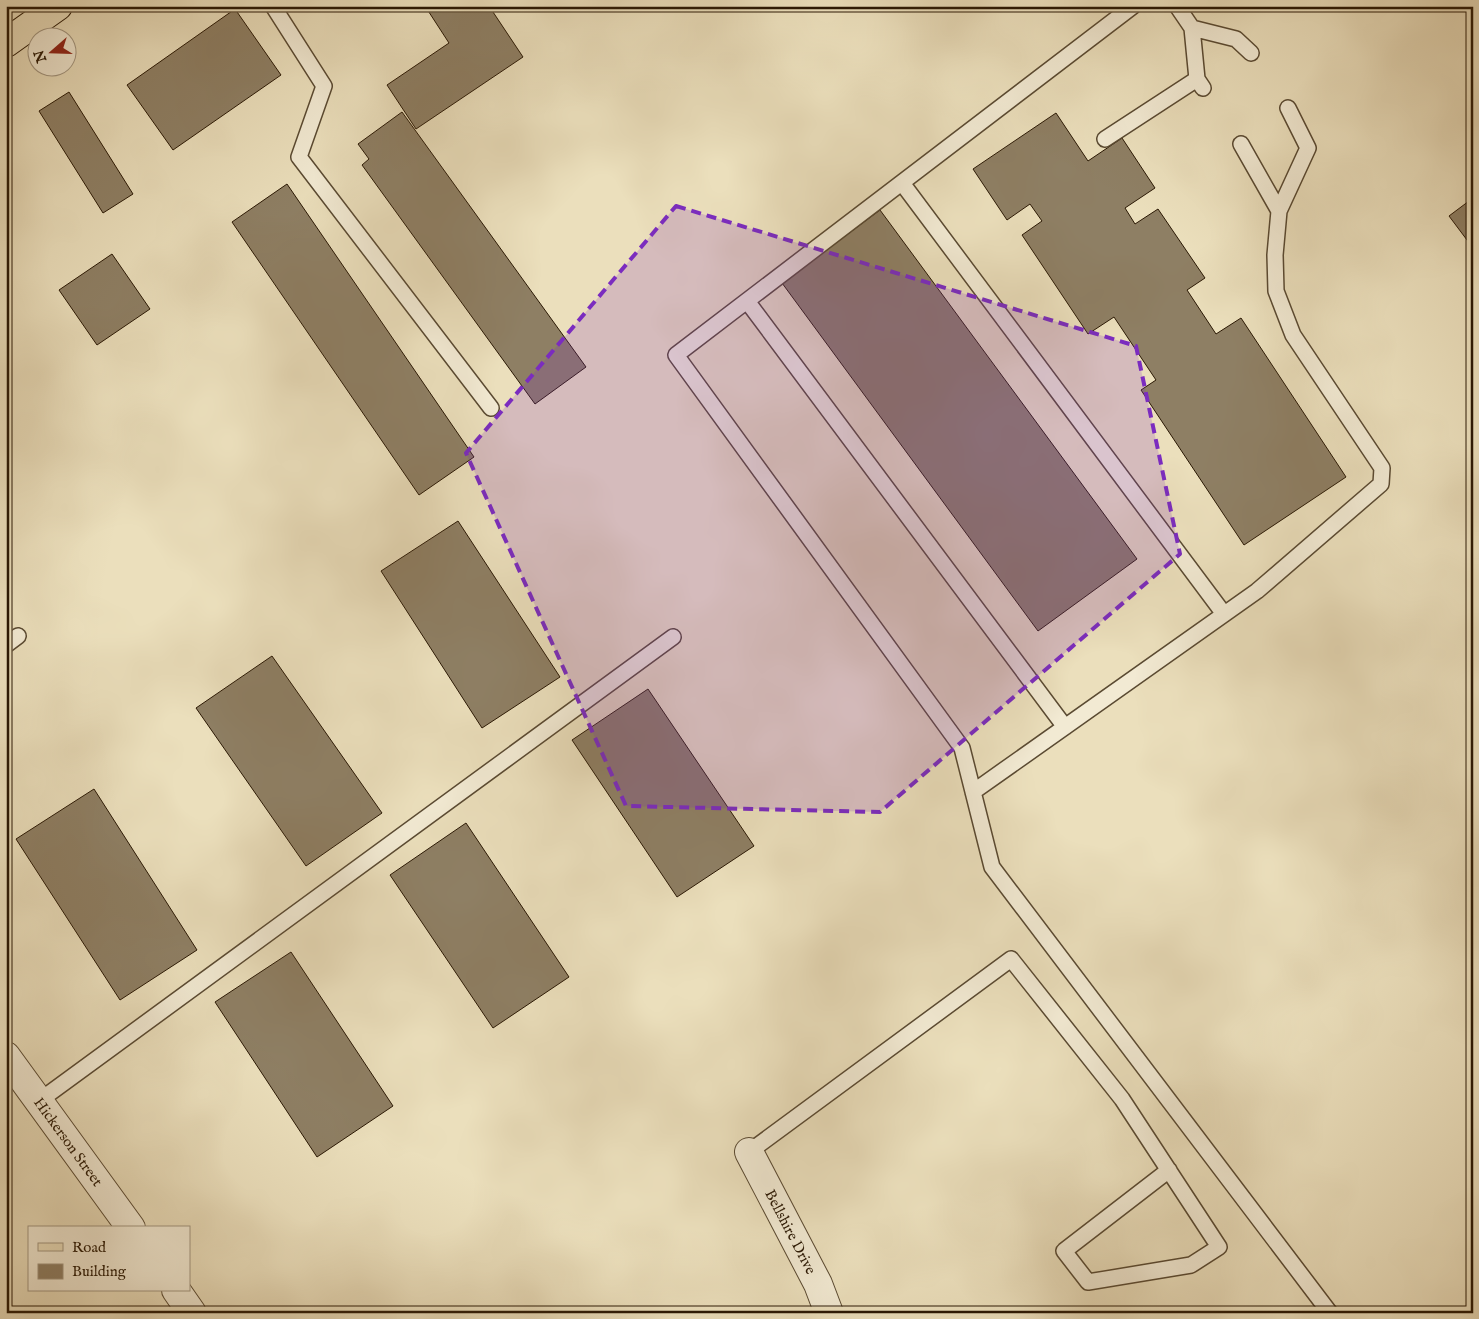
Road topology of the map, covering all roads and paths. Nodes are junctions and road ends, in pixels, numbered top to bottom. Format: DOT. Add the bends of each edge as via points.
graph roads {
  1 [pos="58,6"];
  2 [pos="273,6"];
  3 [pos="1133,6"];
  4 [pos="1177,6"];
  5 [pos="1192,28"];
  6 [pos="6,42"];
  7 [pos="1251,53"];
  8 [pos="1288,108"];
  9 [pos="1105,139"];
  10 [pos="1241,144"];
  11 [pos="902,183"];
  12 [pos="1279,211"];
  13 [pos="747,301"];
  14 [pos="491,408"];
  15 [pos="1224,614"];
  16 [pos="673,637"];
  17 [pos="1065,727"];
  18 [pos="973,792"];
  19 [pos="6,1056"];
  20 [pos="39,1101"];
  21 [pos="749,1152"];
  22 [pos="1169,1170"];
  23 [pos="130,1226"];
  24 [pos="177,1292"];
  25 [pos="192,1313"];
  26 [pos="829,1313"];
  27 [pos="1330,1313"];
  1 -- 6 [label="main road"];
  2 -- 14 [label="lane" via="324,86 299,157"];
  3 -- 11 [label="lane"];
  4 -- 5 [label="lane"];
  5 -- 7 [label="lane" via="1236,39"];
  5 -- 9 [label="lane" via="1200,83"];
  8 -- 12 [label="lane" via="1308,148"];
  10 -- 12 [label="lane"];
  11 -- 13 [label="lane"];
  11 -- 15 [label="lane"];
  12 -- 15 [label="lane" via="1276,291 1293,334 1382,468 1380,484 1257,591"];
  13 -- 17 [label="lane"];
  13 -- 18 [label="lane" via="676,355 962,748"];
  15 -- 17 [label="lane"];
  16 -- 20 [label="lane"];
  17 -- 18 [label="lane"];
  18 -- 27 [label="lane" via="992,867"];
  19 -- 20 [label="street, Hickerson Street"];
  20 -- 23 [label="street, Hickerson Street"];
  21 -- 22 [label="lane" via="1011,959 1122,1099"];
  21 -- 26 [label="street, Bellshire Drive" via="818,1284"];
  22 -- 22 [label="lane" via="1218,1247 1191,1265 1088,1282 1064,1251"];
  24 -- 25 [label="street"];
}
